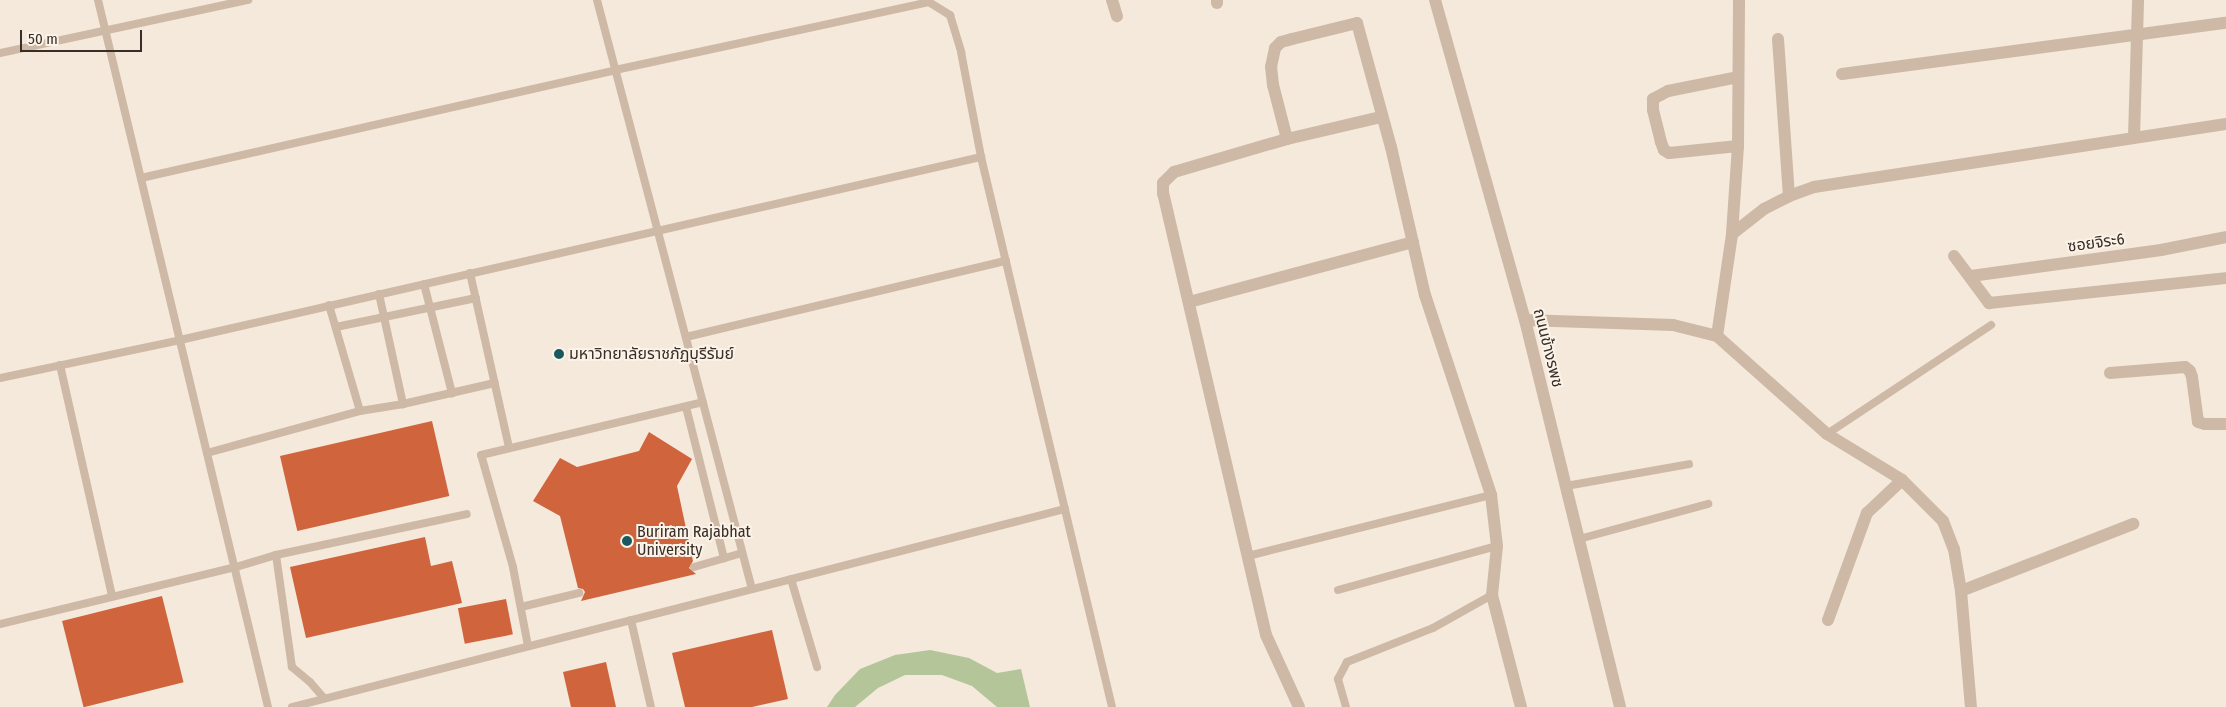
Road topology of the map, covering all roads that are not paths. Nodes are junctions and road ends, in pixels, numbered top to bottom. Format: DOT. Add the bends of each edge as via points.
graph roads {
  1 [pos="98,0"];
  2 [pos="248,0"];
  3 [pos="597,0"];
  4 [pos="1112,0"];
  5 [pos="1435,0"];
  6 [pos="1740,0"];
  7 [pos="2138,0"];
  8 [pos="929,1"];
  9 [pos="901,4"];
  10 [pos="1117,16"];
  11 [pos="2226,23"];
  12 [pos="106,31"];
  13 [pos="2137,34"];
  14 [pos="1778,39"];
  15 [pos="0,53"];
  16 [pos="615,70"];
  17 [pos="1842,74"];
  18 [pos="1738,77"];
  19 [pos="1381,117"];
  20 [pos="2226,124"];
  21 [pos="2134,137"];
  22 [pos="1286,139"];
  23 [pos="1738,146"];
  24 [pos="981,157"];
  25 [pos="141,178"];
  26 [pos="1789,196"];
  27 [pos="658,231"];
  28 [pos="1732,234"];
  29 [pos="2226,237"];
  30 [pos="1413,242"];
  31 [pos="1954,256"];
  32 [pos="1006,261"];
  33 [pos="470,273"];
  34 [pos="1970,276"];
  35 [pos="2226,278"];
  36 [pos="424,284"];
  37 [pos="379,294"];
  38 [pos="476,298"];
  39 [pos="1189,302"];
  40 [pos="329,305"];
  41 [pos="430,308"];
  42 [pos="384,317"];
  43 [pos="1525,320"];
  44 [pos="1991,325"];
  45 [pos="336,327"];
  46 [pos="1717,336"];
  47 [pos="686,337"];
  48 [pos="180,340"];
  49 [pos="60,365"];
  50 [pos="2110,373"];
  51 [pos="0,378"];
  52 [pos="494,383"];
  53 [pos="452,392"];
  54 [pos="703,402"];
  55 [pos="403,404"];
  56 [pos="686,407"];
  57 [pos="360,411"];
  58 [pos="2226,424"];
  59 [pos="1828,434"];
  60 [pos="509,448"];
  61 [pos="207,453"];
  62 [pos="1689,464"];
  63 [pos="1902,480"];
  64 [pos="1566,486"];
  65 [pos="1491,495"];
  66 [pos="1708,504"];
  67 [pos="1065,509"];
  68 [pos="467,514"];
  69 [pos="2133,524"];
  70 [pos="1579,539"];
  71 [pos="1497,546"];
  72 [pos="742,553"];
  73 [pos="276,555"];
  74 [pos="1248,556"];
  75 [pos="724,558"];
  76 [pos="236,567"];
  77 [pos="694,567"];
  78 [pos="791,579"];
  79 [pos="752,589"];
  80 [pos="1338,590"];
  81 [pos="1961,590"];
  82 [pos="579,593"];
  83 [pos="1492,595"];
  84 [pos="112,596"];
  85 [pos="521,607"];
  86 [pos="631,620"];
  87 [pos="1828,620"];
  88 [pos="0,624"];
  89 [pos="528,646"];
  90 [pos="817,667"];
  91 [pos="324,698"];
  92 [pos="268,707"];
  93 [pos="292,707"];
  94 [pos="651,707"];
  95 [pos="1112,707"];
  96 [pos="1299,707"];
  97 [pos="1346,707"];
  98 [pos="1521,707"];
  99 [pos="1620,707"];
  100 [pos="1971,707"];
  1 -- 12 [label="lane"];
  2 -- 12 [label="lane"];
  3 -- 16 [label="lane"];
  4 -- 10 [label="street"];
  5 -- 43 [label="street, ถนนข้างรพช"];
  6 -- 18 [label="street"];
  7 -- 13 [label="street"];
  8 -- 9 [label="lane"];
  8 -- 24 [label="lane" via="950,16 961,52"];
  9 -- 16 [label="lane"];
  11 -- 13 [label="street"];
  12 -- 15 [label="lane"];
  12 -- 25 [label="lane"];
  13 -- 17 [label="street"];
  13 -- 21 [label="street"];
  14 -- 26 [label="street"];
  16 -- 25 [label="lane"];
  16 -- 27 [label="lane"];
  18 -- 23 [label="street"];
  18 -- 23 [label="street" via="1658,94 1653,99 1653,110 1664,150 1670,153"];
  19 -- 22 [label="street"];
  19 -- 22 [label="street" via="1357,23 1282,42 1276,48 1271,66 1273,85"];
  19 -- 30 [label="street"];
  20 -- 21 [label="street"];
  21 -- 26 [label="street" via="1814,187"];
  22 -- 39 [label="street" via="1174,172 1163,183"];
  23 -- 28 [label="street"];
  24 -- 27 [label="lane"];
  24 -- 32 [label="lane"];
  25 -- 48 [label="lane"];
  26 -- 28 [label="street" via="1764,209"];
  27 -- 33 [label="lane"];
  27 -- 47 [label="lane"];
  28 -- 46 [label="street"];
  29 -- 34 [label="street, ซอยจิระ6" via="2162,250"];
  30 -- 39 [label="street"];
  30 -- 65 [label="street" via="1426,294"];
  31 -- 34 [label="street"];
  32 -- 47 [label="lane"];
  32 -- 67 [label="lane"];
  33 -- 36 [label="lane"];
  33 -- 38 [label="lane"];
  34 -- 35 [label="street" via="1989,303"];
  36 -- 37 [label="lane"];
  36 -- 41 [label="lane"];
  37 -- 40 [label="lane"];
  37 -- 42 [label="lane"];
  38 -- 41 [label="lane"];
  38 -- 52 [label="lane"];
  39 -- 74 [label="street"];
  40 -- 45 [label="lane"];
  40 -- 48 [label="lane"];
  41 -- 42 [label="lane"];
  41 -- 53 [label="lane"];
  42 -- 45 [label="lane"];
  42 -- 55 [label="lane"];
  43 -- 46 [label="street" via="1673,325"];
  43 -- 64 [label="street, ถนนข้างรพช"];
  44 -- 59 [label="lane"];
  45 -- 57 [label="lane"];
  46 -- 59 [label="street"];
  47 -- 54 [label="lane"];
  48 -- 49 [label="lane"];
  48 -- 61 [label="lane"];
  49 -- 51 [label="lane"];
  49 -- 84 [label="lane"];
  50 -- 58 [label="street" via="2185,367 2192,377 2198,422"];
  52 -- 53 [label="lane"];
  52 -- 60 [label="lane"];
  53 -- 55 [label="lane"];
  54 -- 56 [label="lane"];
  54 -- 72 [label="lane"];
  55 -- 57 [label="lane"];
  56 -- 60 [label="lane"];
  56 -- 75 [label="lane"];
  57 -- 61 [label="lane"];
  59 -- 63 [label="street"];
  60 -- 85 [label="lane" via="481,454"];
  61 -- 76 [label="lane"];
  62 -- 64 [label="lane"];
  63 -- 81 [label="street" via="1943,520 1954,549"];
  63 -- 87 [label="street" via="1867,513"];
  64 -- 70 [label="street, ถนนข้างรพช"];
  65 -- 71 [label="street"];
  65 -- 74 [label="lane"];
  66 -- 70 [label="lane"];
  67 -- 78 [label="lane"];
  67 -- 95 [label="lane"];
  68 -- 73 [label="lane"];
  69 -- 81 [label="street"];
  70 -- 99 [label="street, ถนนข้างรพช"];
  71 -- 80 [label="lane"];
  71 -- 83 [label="street"];
  72 -- 75 [label="lane"];
  72 -- 79 [label="lane"];
  73 -- 76 [label="lane"];
  73 -- 91 [label="lane" via="292,667"];
  74 -- 96 [label="street" via="1266,635"];
  75 -- 77 [label="lane"];
  76 -- 84 [label="lane"];
  76 -- 92 [label="lane"];
  78 -- 79 [label="lane"];
  78 -- 90 [label="lane"];
  79 -- 86 [label="lane"];
  81 -- 100 [label="street"];
  82 -- 85 [label="lane"];
  83 -- 97 [label="lane" via="1433,628 1347,662 1338,679"];
  83 -- 98 [label="street"];
  84 -- 88 [label="lane"];
  85 -- 89 [label="lane"];
  86 -- 89 [label="lane"];
  86 -- 94 [label="lane"];
  89 -- 91 [label="lane"];
  91 -- 93 [label="lane"];
}
